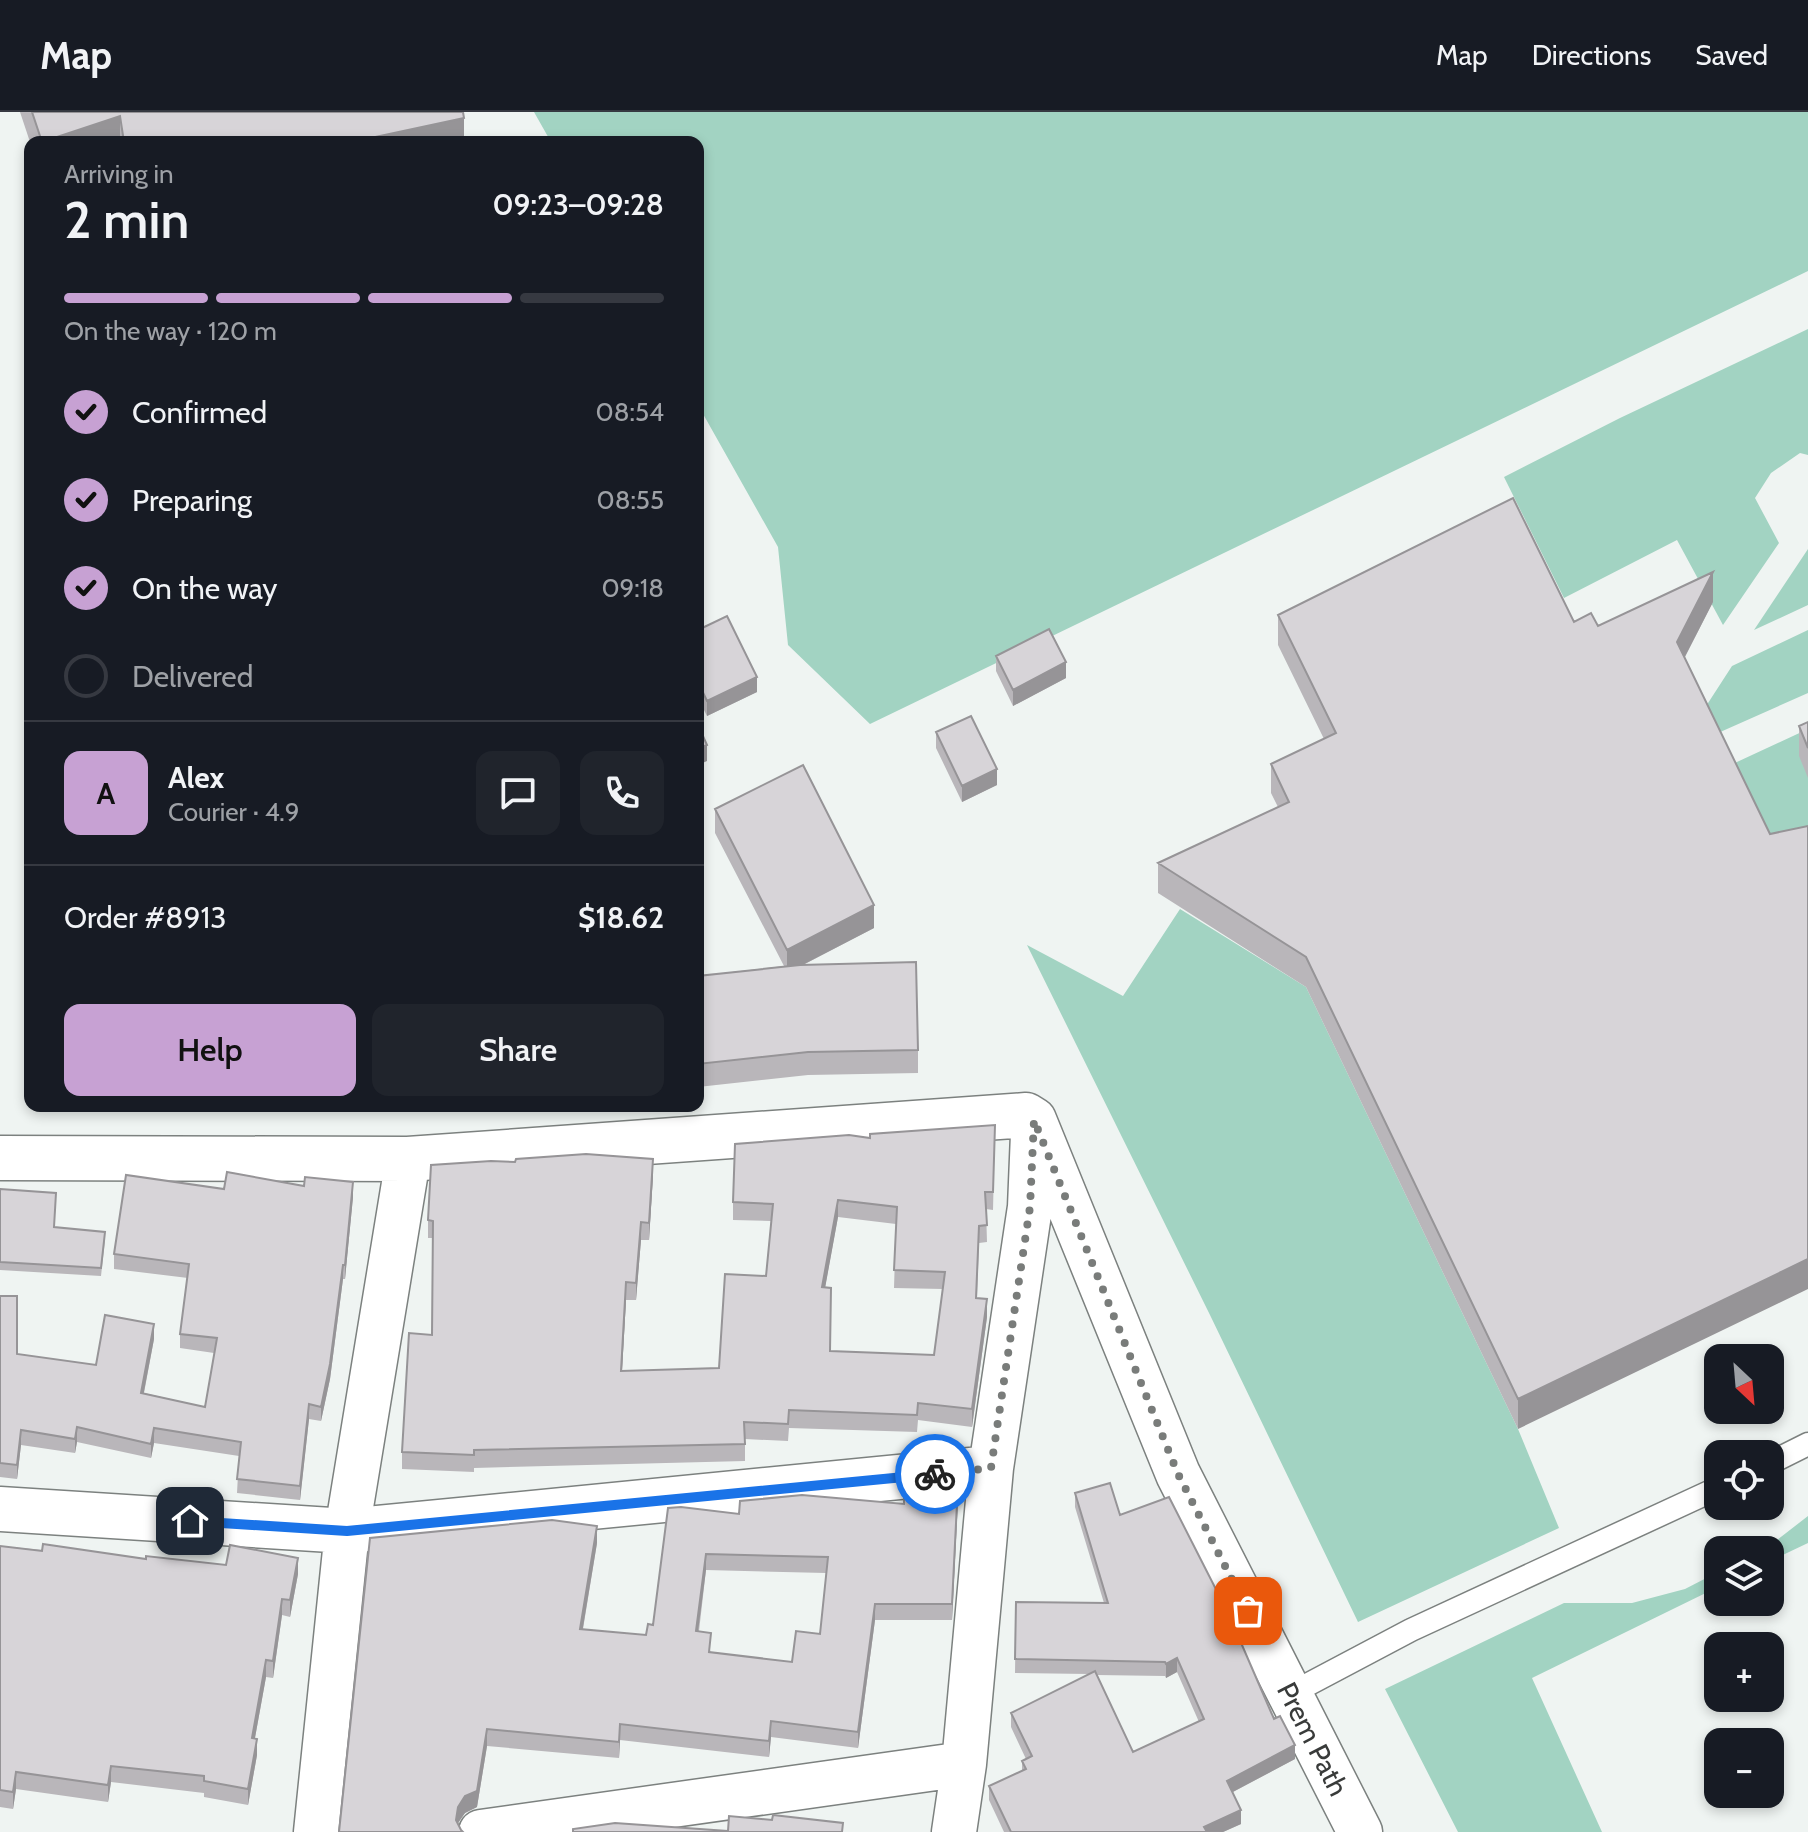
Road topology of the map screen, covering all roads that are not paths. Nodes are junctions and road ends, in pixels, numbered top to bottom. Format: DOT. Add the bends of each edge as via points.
graph roads {
  1 [pos="1034,1120"];
  2 [pos="0,1158"];
  3 [pos="408,1159"];
  4 [pos="1808,1444"];
  5 [pos="1784,1456"];
  6 [pos="991,1468"];
  7 [pos="1704,1494"];
  8 [pos="0,1509"];
  9 [pos="347,1531"];
  10 [pos="1290,1694"];
  11 [pos="964,1764"];
  12 [pos="316,1832"];
  13 [pos="481,1832"];
  14 [pos="954,1832"];
  15 [pos="1360,1832"];
  1 -- 3 [label="street" via="1026,1115"];
  1 -- 6 [label="street" via="1030,1207"];
  1 -- 10 [label="street, Prem Path" via="1178,1474"];
  2 -- 3 [label="street"];
  3 -- 9 [label="street"];
  4 -- 5 [label="lane"];
  6 -- 9 [label="street"];
  6 -- 11 [label="street"];
  7 -- 10 [label="lane" via="1411,1630"];
  8 -- 9 [label="street"];
  9 -- 12 [label="street"];
  10 -- 15 [label="street, Prem Path"];
  11 -- 13 [label="street"];
  11 -- 14 [label="street"];
}
